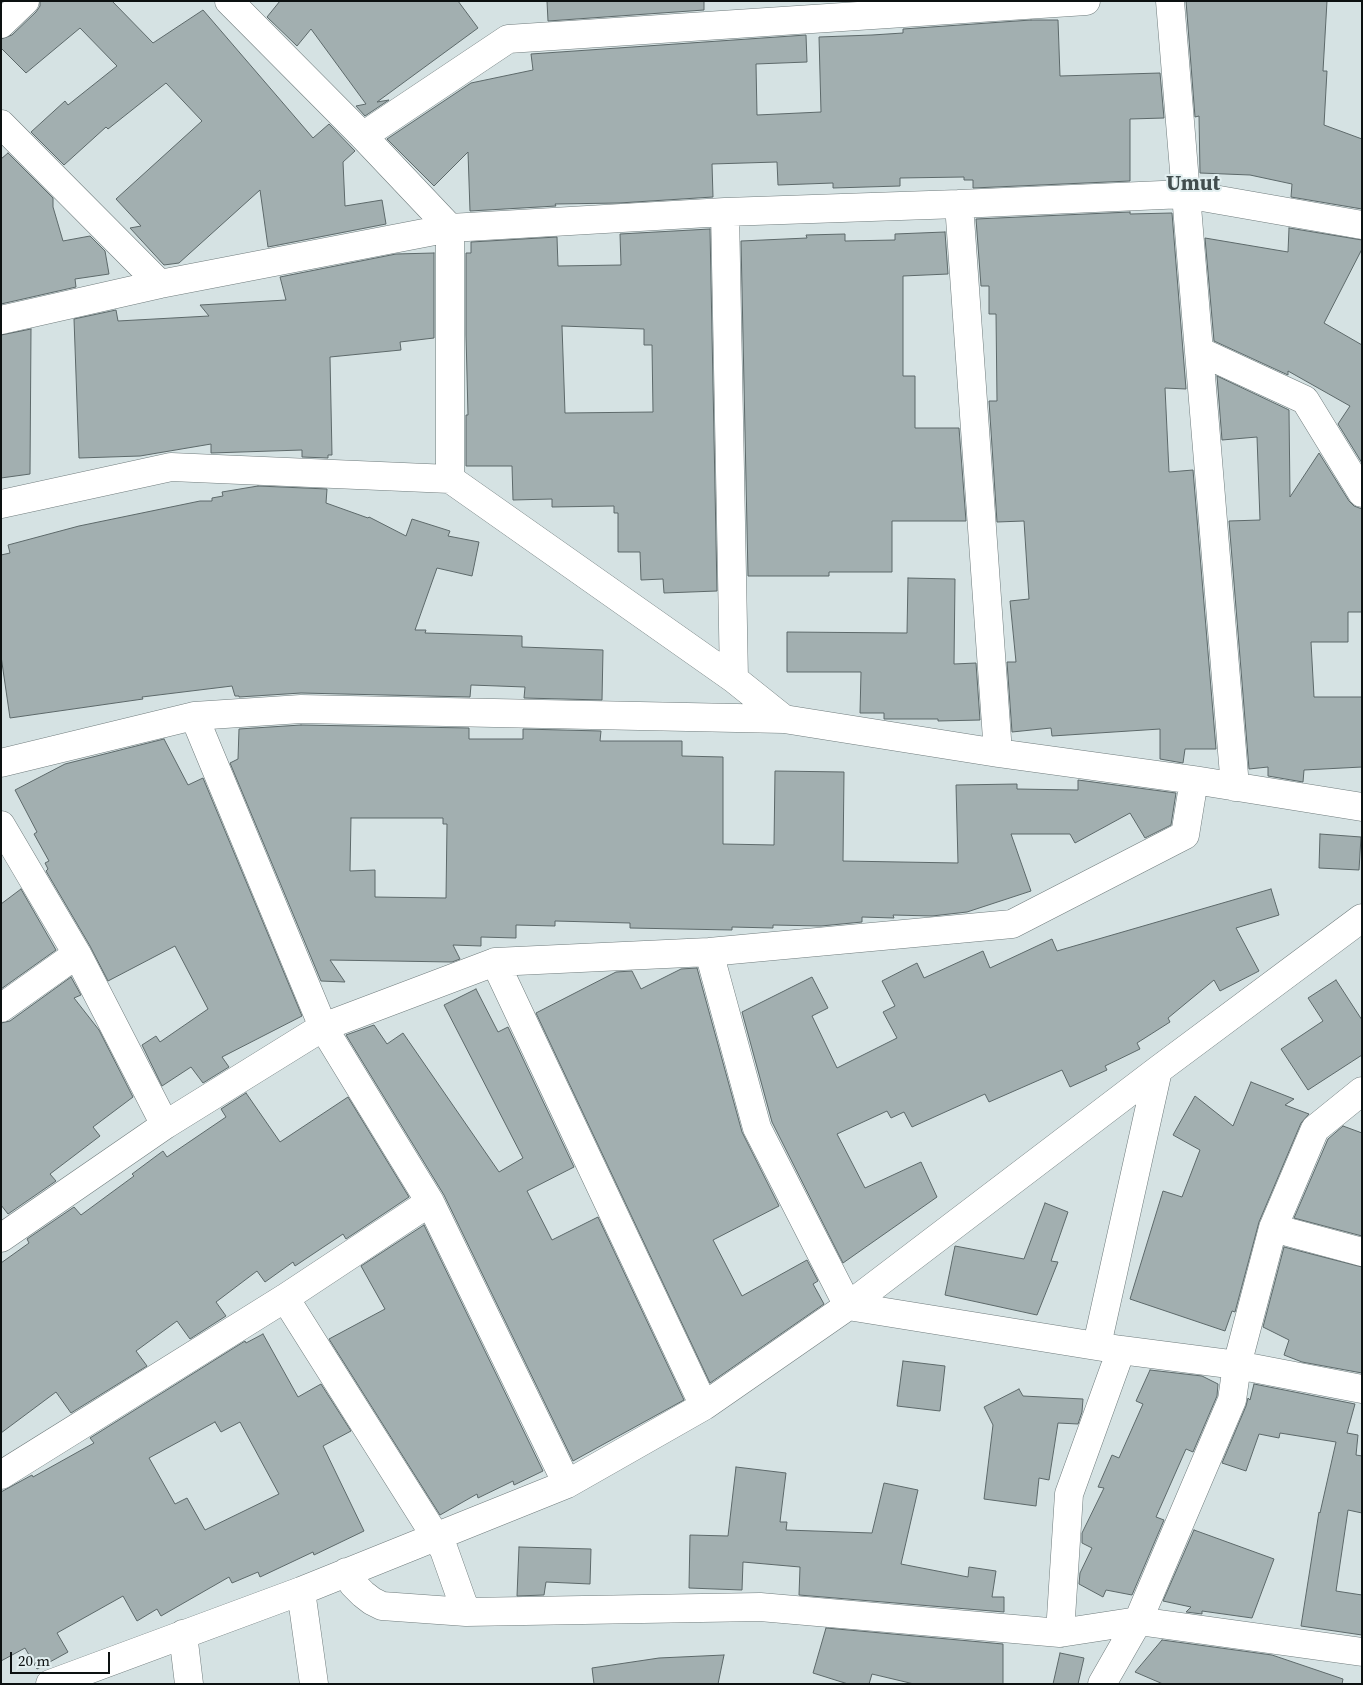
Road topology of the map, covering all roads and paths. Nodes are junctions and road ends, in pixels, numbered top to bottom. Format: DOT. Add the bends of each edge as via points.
graph roads {
  1 [pos="25,1"];
  2 [pos="1086,1"];
  3 [pos="1170,1"];
  4 [pos="234,3"];
  5 [pos="1,24"];
  6 [pos="1,124"];
  7 [pos="363,136"];
  8 [pos="1185,194"];
  9 [pos="959,204"];
  10 [pos="725,212"];
  11 [pos="1362,225"];
  12 [pos="450,228"];
  13 [pos="160,284"];
  14 [pos="1,320"];
  15 [pos="1199,352"];
  16 [pos="450,478"];
  17 [pos="1362,493"];
  18 [pos="1,504"];
  19 [pos="734,680"];
  20 [pos="194,716"];
  21 [pos="784,719"];
  22 [pos="998,753"];
  23 [pos="1,763"];
  24 [pos="1194,780"];
  25 [pos="1235,787"];
  26 [pos="1362,807"];
  27 [pos="1,825"];
  28 [pos="1362,918"];
  29 [pos="709,952"];
  30 [pos="77,954"];
  31 [pos="495,962"];
  32 [pos="1,1008"];
  33 [pos="323,1027"];
  34 [pos="1158,1070"];
  35 [pos="1362,1091"];
  36 [pos="165,1124"];
  37 [pos="430,1202"];
  38 [pos="1273,1228"];
  39 [pos="1,1238"];
  40 [pos="1362,1252"];
  41 [pos="285,1298"];
  42 [pos="848,1306"];
  43 [pos="1109,1348"];
  44 [pos="1237,1365"];
  45 [pos="1362,1390"];
  46 [pos="704,1406"];
  47 [pos="1,1475"];
  48 [pos="568,1484"];
  49 [pos="434,1536"];
  50 [pos="346,1572"];
  51 [pos="300,1591"];
  52 [pos="466,1612"];
  53 [pos="1138,1621"];
  54 [pos="184,1634"];
  55 [pos="1060,1634"];
  56 [pos="1362,1652"];
  57 [pos="50,1684"];
  58 [pos="189,1684"];
  59 [pos="314,1684"];
  60 [pos="1102,1684"];
  1 -- 5 [label="street"];
  2 -- 7 [label="street" via="508,39"];
  3 -- 8 [label="street"];
  4 -- 7 [label="street"];
  6 -- 13 [label="street"];
  7 -- 12 [label="street"];
  8 -- 9 [label="street"];
  8 -- 11 [label="street"];
  8 -- 15 [label="street"];
  9 -- 10 [label="street"];
  9 -- 22 [label="street"];
  10 -- 12 [label="street"];
  10 -- 19 [label="street"];
  12 -- 13 [label="street"];
  12 -- 16 [label="street"];
  13 -- 14 [label="street"];
  15 -- 17 [label="street" via="1305,400"];
  15 -- 25 [label="street"];
  16 -- 18 [label="street" via="171,468"];
  16 -- 19 [label="street"];
  19 -- 21 [label="street"];
  20 -- 21 [label="street" via="301,709"];
  20 -- 23 [label="street"];
  20 -- 33 [label="street"];
  21 -- 22 [label="street"];
  22 -- 24 [label="street"];
  24 -- 25 [label="street"];
  24 -- 29 [label="street" via="1185,835 1012,924"];
  25 -- 26 [label="street"];
  27 -- 30 [label="street"];
  28 -- 34 [label="street"];
  29 -- 31 [label="street"];
  29 -- 42 [label="street" via="757,1128"];
  30 -- 32 [label="street"];
  30 -- 36 [label="street"];
  31 -- 33 [label="street"];
  31 -- 46 [label="street"];
  33 -- 36 [label="street"];
  33 -- 37 [label="street"];
  34 -- 42 [label="street"];
  34 -- 43 [label="street"];
  35 -- 38 [label="street" via="1315,1129"];
  36 -- 39 [label="street"];
  37 -- 41 [label="street"];
  37 -- 48 [label="street"];
  38 -- 40 [label="street"];
  38 -- 44 [label="street"];
  41 -- 47 [label="street"];
  41 -- 49 [label="street"];
  42 -- 43 [label="street"];
  42 -- 46 [label="street"];
  43 -- 44 [label="street"];
  43 -- 55 [label="street" via="1070,1494"];
  44 -- 45 [label="street"];
  44 -- 53 [label="street" via="1232,1400"];
  46 -- 48 [label="street"];
  48 -- 49 [label="street"];
  49 -- 50 [label="street"];
  49 -- 52 [label="street" via="450,1564"];
  50 -- 51 [label="street"];
  50 -- 52 [label="street" via="363,1594 382,1606"];
  51 -- 54 [label="street"];
  51 -- 59 [label="street"];
  52 -- 55 [label="street" via="760,1607"];
  53 -- 55 [label="street"];
  53 -- 56 [label="street"];
  53 -- 60 [label="street"];
  54 -- 57 [label="street"];
  54 -- 58 [label="street"];
}
